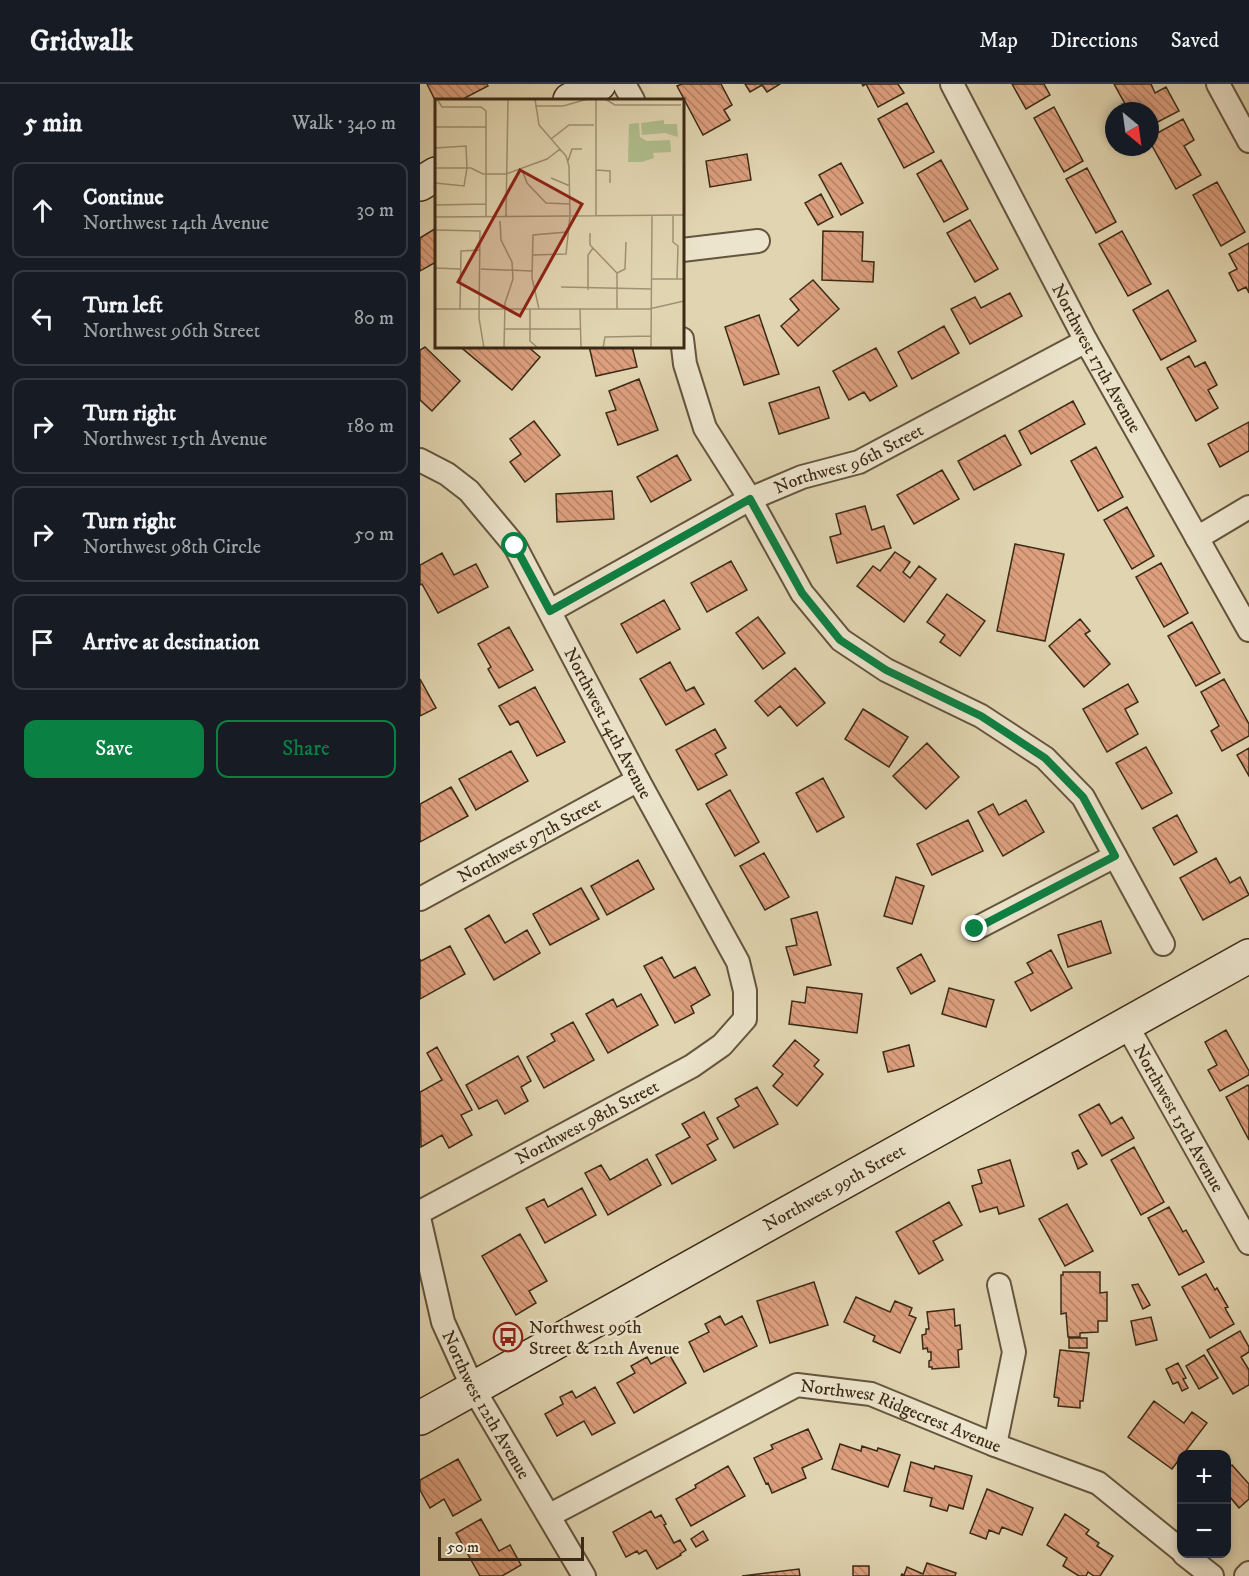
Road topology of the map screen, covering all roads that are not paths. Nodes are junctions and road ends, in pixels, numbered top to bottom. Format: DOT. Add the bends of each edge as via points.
graph roads {
  1 [pos="599,84"];
  2 [pos="624,84"];
  3 [pos="952,84"];
  4 [pos="1218,84"];
  5 [pos="572,99"];
  6 [pos="632,99"];
  7 [pos="1249,141"];
  8 [pos="435,175"];
  9 [pos="420,184"];
  10 [pos="758,241"];
  11 [pos="684,250"];
  12 [pos="1086,341"];
  13 [pos="683,348"];
  14 [pos="420,460"];
  15 [pos="750,499"];
  16 [pos="1249,507"];
  17 [pos="1197,538"];
  18 [pos="550,611"];
  19 [pos="1249,630"];
  20 [pos="638,780"];
  21 [pos="1115,856"];
  22 [pos="420,899"];
  23 [pos="975,929"];
  24 [pos="1163,944"];
  25 [pos="1249,956"];
  26 [pos="745,1020"];
  27 [pos="1126,1024"];
  28 [pos="420,1212"];
  29 [pos="420,1222"];
  30 [pos="1249,1243"];
  31 [pos="999,1285"];
  32 [pos="473,1388"];
  33 [pos="420,1418"];
  34 [pos="995,1444"];
  35 [pos="550,1515"];
  36 [pos="1177,1547"];
  37 [pos="1190,1558"];
  38 [pos="1249,1573"];
  39 [pos="584,1576"];
  40 [pos="1212,1576"];
  41 [pos="1246,1576"];
  1 -- 5 [label="main road"];
  2 -- 6 [label="street"];
  3 -- 12 [label="street, Northwest 17th Avenue"];
  4 -- 7 [label="street"];
  8 -- 9 [label="main road"];
  10 -- 11 [label="street"];
  12 -- 15 [label="street, Northwest 96th Street" via="860,462 802,477"];
  12 -- 17 [label="street, Northwest 17th Avenue"];
  13 -- 15 [label="street" via="705,428"];
  14 -- 18 [label="street, Northwest 14th Avenue" via="447,474 474,498 515,546"];
  15 -- 18 [label="street, Northwest 96th Street"];
  15 -- 21 [label="street" via="802,593 840,640 886,670 981,716 1045,758 1083,797"];
  16 -- 17 [label="street"];
  17 -- 19 [label="street, Northwest 17th Avenue"];
  18 -- 20 [label="street, Northwest 14th Avenue"];
  20 -- 22 [label="street, Northwest 97th Street"];
  20 -- 26 [label="street, Northwest 14th Avenue" via="738,962 745,991"];
  21 -- 23 [label="street"];
  21 -- 24 [label="street"];
  25 -- 27 [label="main road, Northwest 99th Street"];
  26 -- 28 [label="street, Northwest 98th Street" via="722,1046 692,1066"];
  27 -- 30 [label="street, Northwest 15th Avenue"];
  27 -- 32 [label="main road, Northwest 99th Street"];
  29 -- 32 [label="street, Northwest 12th Avenue" via="443,1322"];
  31 -- 34 [label="street" via="1014,1352"];
  32 -- 33 [label="main road, Northwest 99th Street"];
  32 -- 35 [label="street, Northwest 12th Avenue"];
  34 -- 35 [label="street, Northwest Ridgecrest Avenue" via="871,1394 797,1385"];
  34 -- 36 [label="street, Northwest Ridgecrest Avenue" via="1098,1483"];
  35 -- 39 [label="street, Northwest 12th Avenue"];
  37 -- 40 [label="street, Northwest Ridgecrest Avenue"];
  38 -- 41 [label="street"];
}
